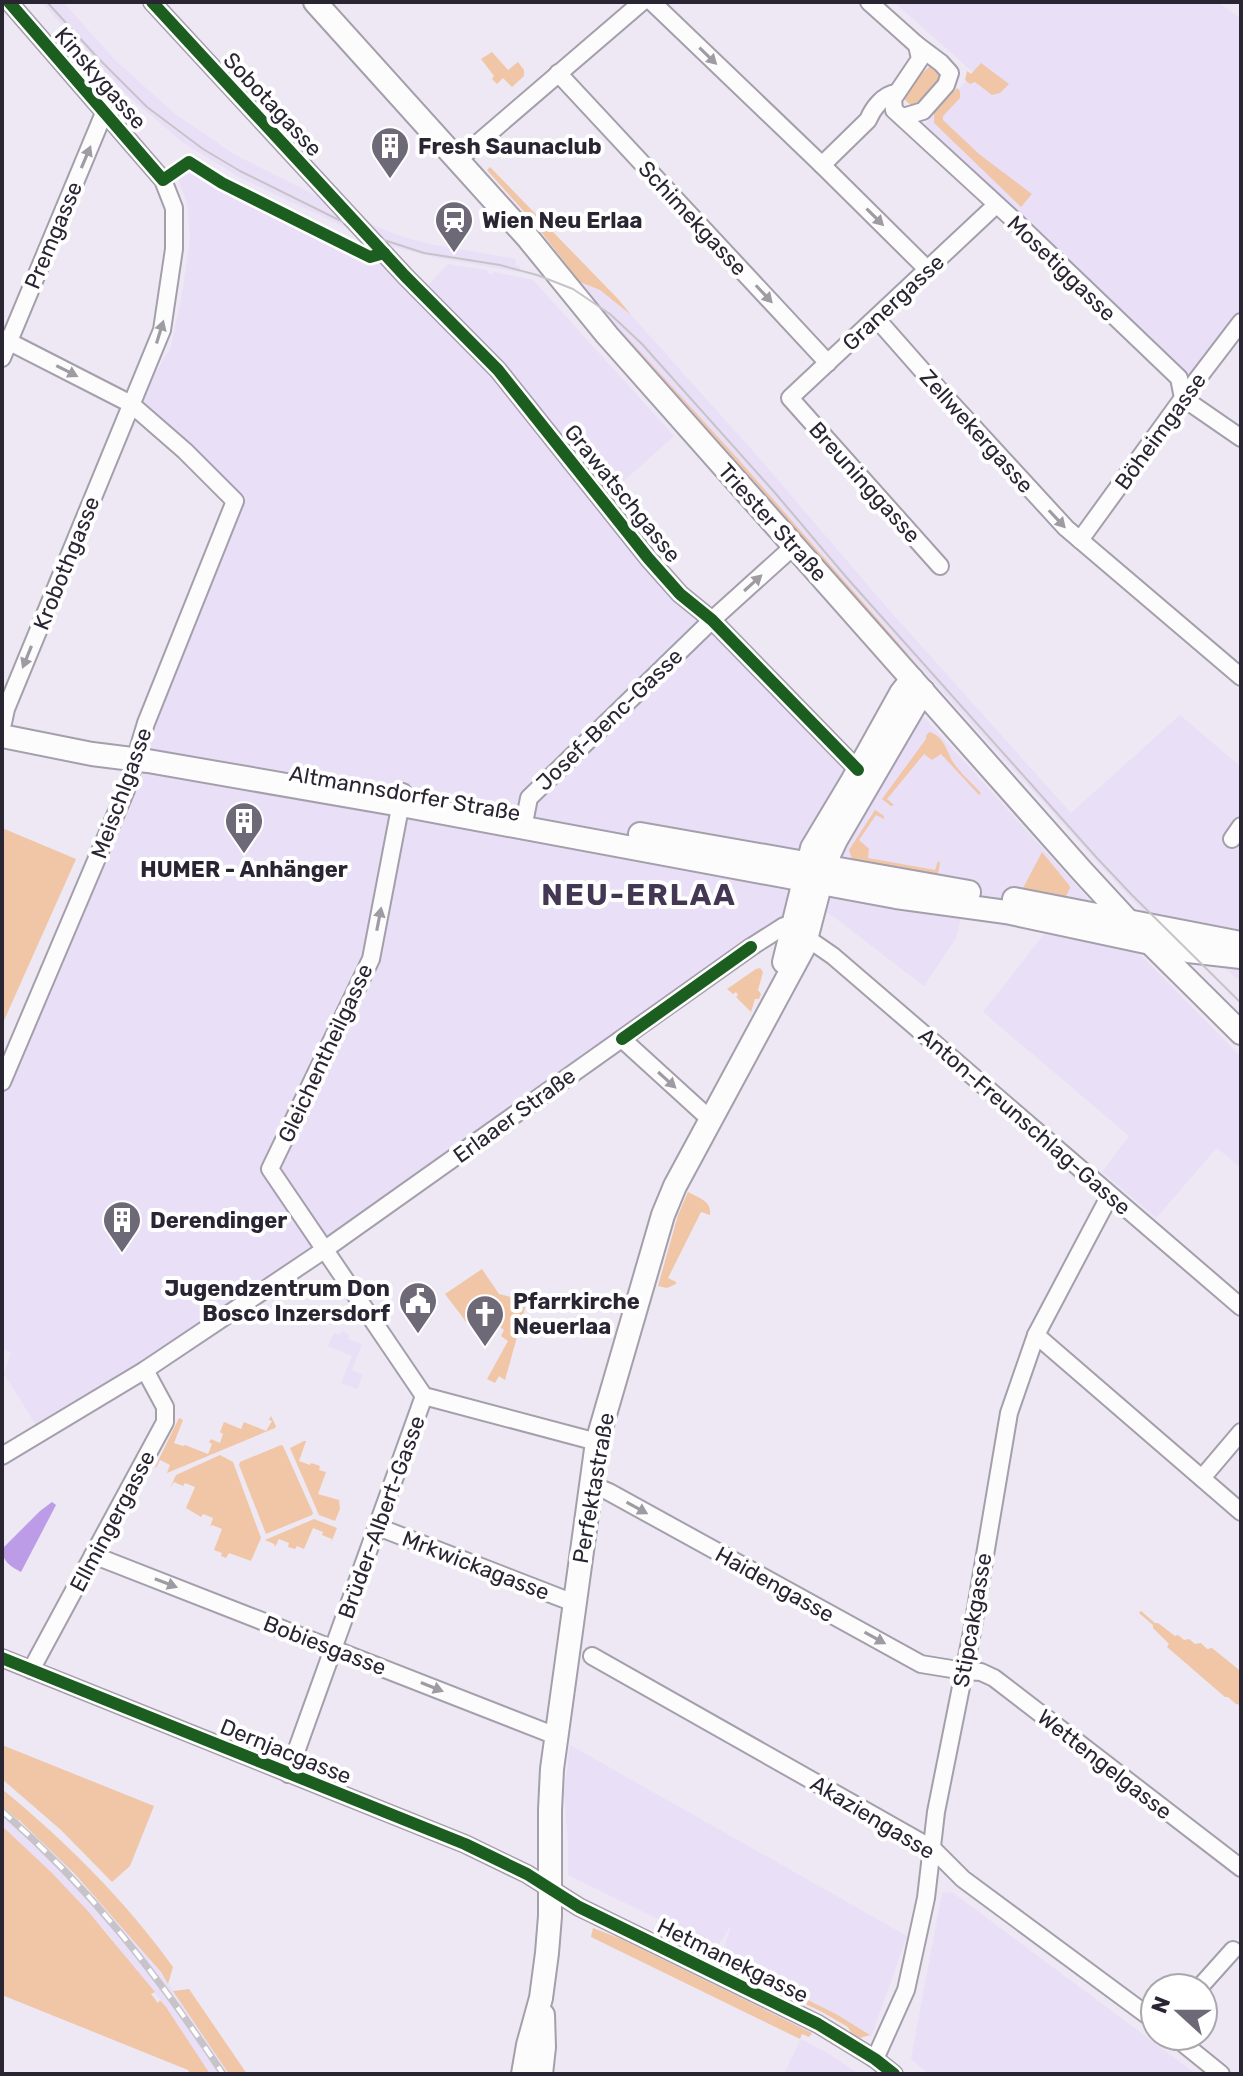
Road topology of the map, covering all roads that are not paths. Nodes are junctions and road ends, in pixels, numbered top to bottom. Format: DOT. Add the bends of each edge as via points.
graph roads {
  1 [pos="9,2"];
  2 [pos="152,2"];
  3 [pos="315,2"];
  4 [pos="642,2"];
  5 [pos="652,2"];
  6 [pos="869,2"];
  7 [pos="917,45"];
  8 [pos="558,73"];
  9 [pos="896,93"];
  10 [pos="923,111"];
  11 [pos="104,113"];
  12 [pos="899,114"];
  13 [pos="868,120"];
  14 [pos="931,144"];
  15 [pos="458,160"];
  16 [pos="822,165"];
  17 [pos="996,205"];
  18 [pos="365,232"];
  19 [pos="928,270"];
  20 [pos="876,318"];
  21 [pos="1241,322"];
  22 [pos="6,340"];
  23 [pos="2,358"];
  24 [pos="828,363"];
  25 [pos="790,398"];
  26 [pos="1183,398"];
  27 [pos="131,404"];
  28 [pos="1241,438"];
  29 [pos="1080,540"];
  30 [pos="794,546"];
  31 [pos="940,566"];
  32 [pos="712,620"];
  33 [pos="1241,677"];
  34 [pos="918,685"];
  35 [pos="2,727"];
  36 [pos="137,753"];
  37 [pos="858,770"];
  38 [pos="402,799"];
  39 [pos="524,821"];
  40 [pos="1082,871"];
  41 [pos="814,872"];
  42 [pos="1063,908"];
  43 [pos="1129,922"];
  44 [pos="801,931"];
  45 [pos="1150,943"];
  46 [pos="1241,943"];
  47 [pos="1241,957"];
  48 [pos="1241,1033"];
  49 [pos="622,1039"];
  50 [pos="2,1082"];
  51 [pos="712,1121"];
  52 [pos="1110,1195"];
  53 [pos="324,1250"];
  54 [pos="1241,1307"];
  55 [pos="1036,1335"];
  56 [pos="145,1370"];
  57 [pos="424,1396"];
  58 [pos="1241,1432"];
  59 [pos="597,1442"];
  60 [pos="2,1456"];
  61 [pos="1202,1478"];
  62 [pos="590,1484"];
  63 [pos="1241,1512"];
  64 [pos="378,1527"];
  65 [pos="93,1555"];
  66 [pos="574,1603"];
  67 [pos="334,1648"];
  68 [pos="592,1656"];
  69 [pos="2,1658"];
  70 [pos="31,1670"];
  71 [pos="964,1671"];
  72 [pos="556,1736"];
  73 [pos="288,1774"];
  74 [pos="933,1849"];
  75 [pos="1241,1868"];
  76 [pos="551,1889"];
  77 [pos="1233,1950"];
  78 [pos="1213,1972"];
  79 [pos="541,1998"];
  80 [pos="1139,2009"];
  81 [pos="1194,2052"];
  82 [pos="875,2059"];
  83 [pos="523,2074"];
  84 [pos="541,2074"];
  85 [pos="894,2074"];
  86 [pos="1221,2074"];
  1 -- 11 [label="street, Kinskygasse"];
  2 -- 18 [label="street, Sobotagasse"];
  3 -- 15 [label="main road, Triester Straße"];
  4 -- 8 [label="street"];
  5 -- 16 [label="street, one-way"];
  6 -- 7 [label="street"];
  7 -- 9 [label="street" via="918,64"];
  7 -- 10 [label="street" via="950,73"];
  8 -- 15 [label="street"];
  8 -- 24 [label="street, Schimekgasse, one-way"];
  9 -- 12 [label="street" via="892,103"];
  9 -- 13 [label="street" via="887,94"];
  10 -- 12 [label="street"];
  10 -- 14 [label="street"];
  22 -- 11 [label="street, Premgasse, one-way"];
  27 -- 11 [label="street, Kinskygasse, one-way" via="162,330 174,249 174,208 163,180"];
  12 -- 13 [label="street"];
  12 -- 14 [label="street, Mosetiggasse"];
  13 -- 16 [label="street"];
  14 -- 17 [label="street, Mosetiggasse"];
  15 -- 30 [label="main road, Triester Straße"];
  16 -- 19 [label="street, one-way"];
  17 -- 19 [label="street, Granergasse"];
  17 -- 26 [label="street, Mosetiggasse" via="1179,378"];
  18 -- 32 [label="street, Grawatschgasse" via="498,370 648,558"];
  19 -- 20 [label="street, Granergasse"];
  20 -- 24 [label="street, Granergasse"];
  20 -- 29 [label="street, Zellwekergasse, one-way"];
  21 -- 26 [label="street, Böheimgasse"];
  22 -- 23 [label="street, Premgasse"];
  22 -- 27 [label="street, one-way"];
  24 -- 25 [label="street, Granergasse"];
  25 -- 31 [label="street, Breuninggasse"];
  26 -- 28 [label="street"];
  26 -- 29 [label="street, Böheimgasse"];
  27 -- 35 [label="street, Krobothgasse, one-way"];
  27 -- 36 [label="street, Meischlgasse" via="235,501"];
  29 -- 33 [label="street, Zellwekergasse"];
  32 -- 30 [label="street, Josef-Benc-Gasse, one-way"];
  30 -- 34 [label="main road, Triester Straße"];
  32 -- 37 [label="street, Grawatschgasse"];
  32 -- 39 [label="street, Josef-Benc-Gasse" via="529,798"];
  34 -- 37 [label="main road" via="901,693"];
  34 -- 40 [label="main road, Triester Straße"];
  34 -- 41 [label="main road"];
  35 -- 36 [label="main road, Altmannsdorfer Straße"];
  36 -- 38 [label="main road, Altmannsdorfer Straße"];
  36 -- 50 [label="street, Meischlgasse"];
  37 -- 41 [label="main road" via="817,840"];
  38 -- 39 [label="main road, Altmannsdorfer Straße"];
  53 -- 38 [label="street, Gleichentheilgasse, one-way" via="270,1169 371,959"];
  39 -- 41 [label="main road, Altmannsdorfer Straße"];
  40 -- 42 [label="main road" via="1075,899"];
  40 -- 43 [label="main road, Triester Straße"];
  41 -- 42 [label="main road, Altmannsdorfer Straße"];
  41 -- 44 [label="main road"];
  41 -- 45 [label="main road, Altmannsdorfer Straße" via="915,900 1006,912"];
  42 -- 43 [label="main road, Altmannsdorfer Straße"];
  43 -- 45 [label="main road, Triester Straße"];
  43 -- 46 [label="main road, Altmannsdorfer Straße"];
  44 -- 49 [label="street, Erlaaer Straße" via="784,926"];
  44 -- 51 [label="main road, Perfektastraße" via="791,972"];
  44 -- 52 [label="street, Anton-Freunschlag-Gasse"];
  45 -- 47 [label="main road, Altmannsdorfer Straße"];
  45 -- 48 [label="main road, Triester Straße"];
  49 -- 51 [label="street, one-way"];
  49 -- 53 [label="street, Erlaaer Straße"];
  51 -- 59 [label="main road, Perfektastraße" via="663,1215"];
  52 -- 54 [label="street, Anton-Freunschlag-Gasse"];
  52 -- 55 [label="street, Stipcakgasse"];
  53 -- 56 [label="street, Erlaaer Straße"];
  53 -- 57 [label="street"];
  55 -- 61 [label="street"];
  55 -- 71 [label="street, Stipcakgasse" via="1009,1413"];
  56 -- 60 [label="street, Erlaaer Straße"];
  56 -- 65 [label="street, Ellmingergasse" via="165,1407 165,1422"];
  57 -- 59 [label="street"];
  57 -- 64 [label="street, Brüder-Albert-Gasse"];
  58 -- 61 [label="street"];
  59 -- 62 [label="main road, Perfektastraße"];
  61 -- 63 [label="street"];
  62 -- 66 [label="main road, Perfektastraße"];
  62 -- 71 [label="street, Haidengasse, one-way" via="921,1664"];
  64 -- 66 [label="street, Mrkwickagasse"];
  64 -- 67 [label="street, Brüder-Albert-Gasse"];
  65 -- 67 [label="street, Bobiesgasse, one-way"];
  65 -- 70 [label="street, Ellmingergasse"];
  66 -- 72 [label="main road, Perfektastraße"];
  67 -- 72 [label="street, Bobiesgasse, one-way"];
  67 -- 73 [label="street, Brüder-Albert-Gasse"];
  68 -- 74 [label="street, Akaziengasse"];
  69 -- 70 [label="street, Dernjacgasse"];
  70 -- 73 [label="street, Dernjacgasse"];
  71 -- 74 [label="street, Stipcakgasse"];
  71 -- 75 [label="street, Wettengelgasse" via="994,1678"];
  72 -- 76 [label="main road, Perfektastraße"];
  73 -- 76 [label="street, Dernjacgasse" via="465,1844"];
  74 -- 80 [label="street, Akaziengasse" via="963,1879"];
  74 -- 82 [label="street, Stipcakgasse" via="906,1990"];
  76 -- 79 [label="main road, Perfektastraße"];
  76 -- 82 [label="street, Hetmanekgasse" via="818,2024"];
  77 -- 78 [label="street"];
  79 -- 83 [label="main road, Perfektastraße"];
  79 -- 84 [label="main road, Perfektastraße"];
  81 -- 86 [label="street"];
  82 -- 85 [label="street, Hetmanekgasse"];
}
